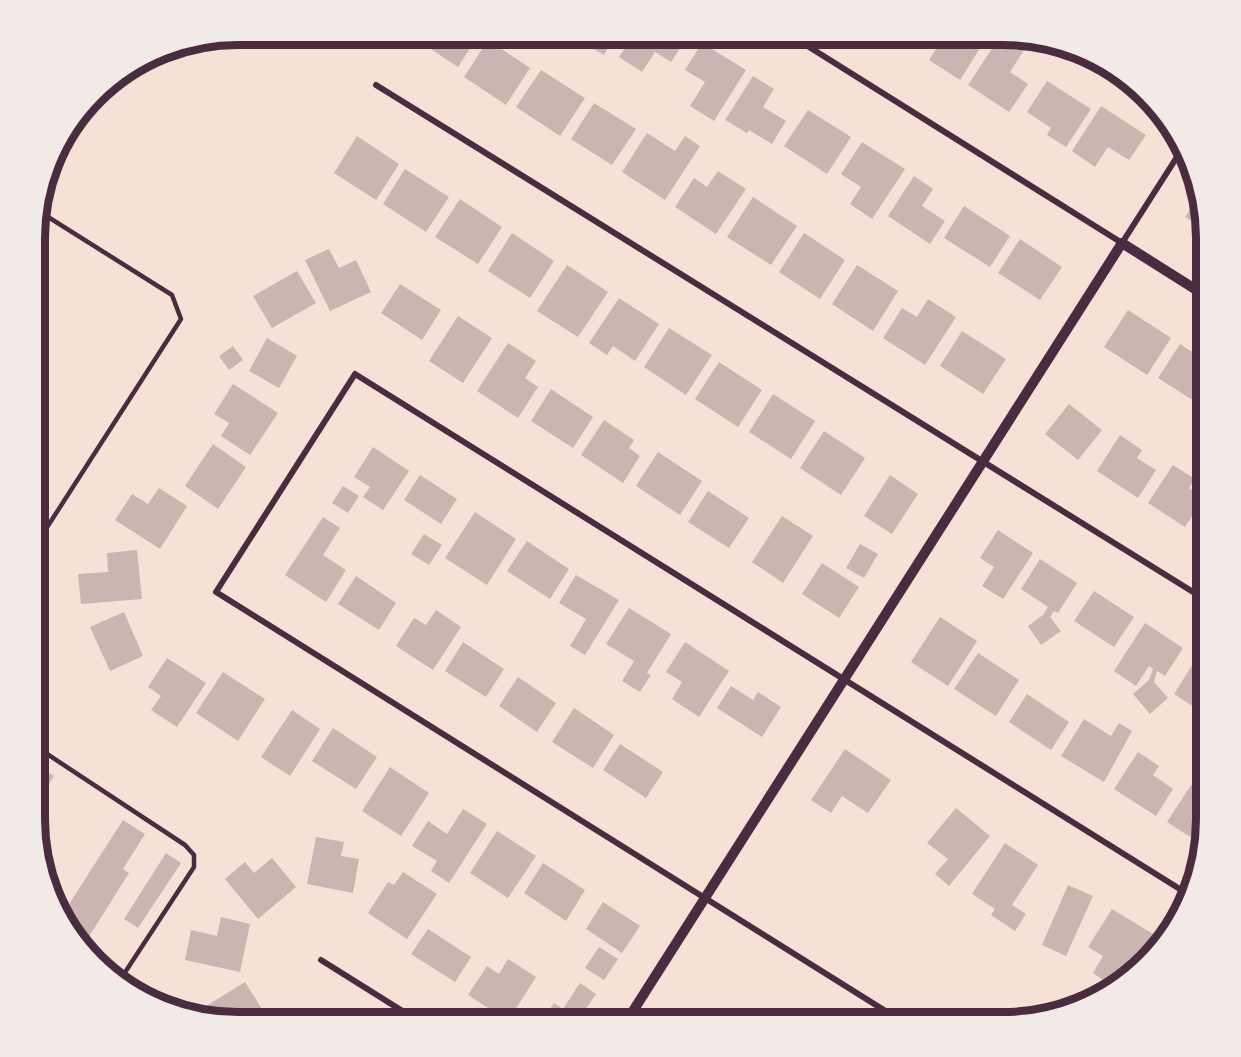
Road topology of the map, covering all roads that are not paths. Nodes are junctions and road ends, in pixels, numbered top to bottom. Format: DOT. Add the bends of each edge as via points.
graph roads {
  1 [pos="806,45"];
  2 [pos="376,85"];
  3 [pos="1177,156"];
  4 [pos="47,216"];
  5 [pos="1122,243"];
  6 [pos="1196,290"];
  7 [pos="984,460"];
  8 [pos="45,530"];
  9 [pos="1196,594"];
  10 [pos="845,678"];
  11 [pos="45,753"];
  12 [pos="1182,890"];
  13 [pos="704,899"];
  14 [pos="321,960"];
  15 [pos="124,974"];
  16 [pos="404,1012"];
  17 [pos="632,1012"];
  18 [pos="887,1012"];
  1 -- 5 [label="street"];
  2 -- 7 [label="street"];
  3 -- 5 [label="street"];
  4 -- 8 [label="lane" via="172,295 181,319"];
  5 -- 6 [label="street"];
  5 -- 7 [label="street"];
  7 -- 9 [label="street"];
  7 -- 10 [label="street"];
  10 -- 12 [label="street"];
  10 -- 13 [label="street"];
  10 -- 13 [label="street" via="355,374 216,592"];
  11 -- 15 [label="lane" via="186,845 194,855 194,867"];
  13 -- 17 [label="street"];
  13 -- 18 [label="street"];
  14 -- 16 [label="street"];
}
